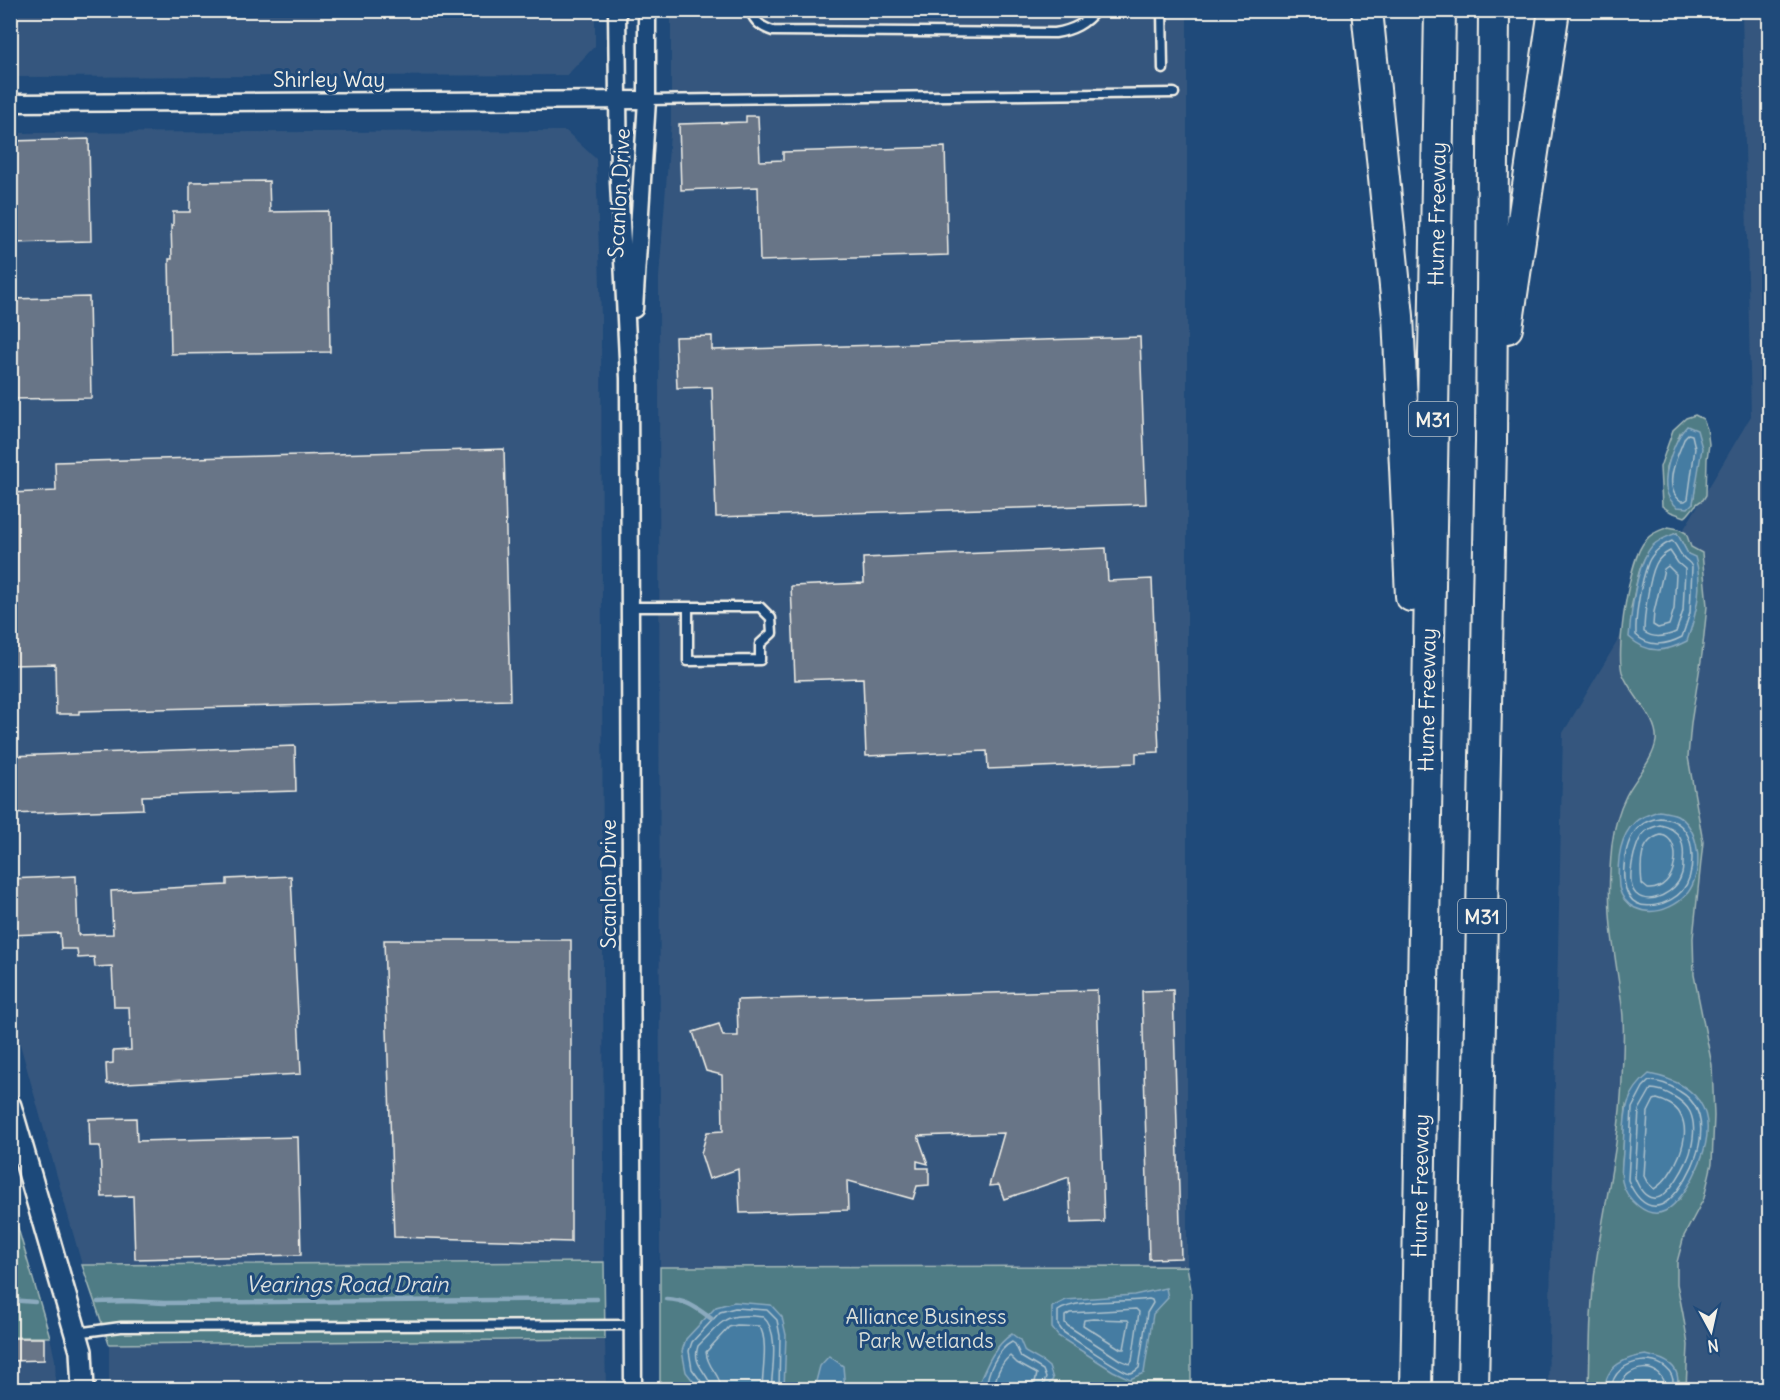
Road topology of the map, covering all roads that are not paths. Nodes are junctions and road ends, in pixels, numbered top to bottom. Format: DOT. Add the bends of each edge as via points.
graph roads {
  1 [pos="617,10"];
  2 [pos="647,10"];
  3 [pos="750,10"];
  4 [pos="1096,10"];
  5 [pos="1162,10"];
  6 [pos="1367,10"];
  7 [pos="1440,10"];
  8 [pos="1494,10"];
  9 [pos="1554,10"];
  10 [pos="1163,69"];
  11 [pos="1174,93"];
  12 [pos="617,100"];
  13 [pos="647,100"];
  14 [pos="10,103"];
  15 [pos="629,378"];
  16 [pos="1491,442"];
  17 [pos="629,607"];
  18 [pos="688,607"];
  19 [pos="1425,827"];
  20 [pos="10,1106"];
  21 [pos="632,1325"];
  22 [pos="76,1333"];
  23 [pos="83,1389"];
  24 [pos="633,1389"];
  25 [pos="1416,1389"];
  26 [pos="1473,1389"];
  1 -- 12 [label="street, Scanlon Drive"];
  2 -- 13 [label="street, Scanlon Drive"];
  3 -- 4 [label="lane" via="762,27 773,31 1055,33 1080,26"];
  5 -- 10 [label="lane"];
  6 -- 19 [label="highway" via="1398,315"];
  7 -- 19 [label="highway, Hume Freeway / M31"];
  8 -- 16 [label="highway, M31"];
  9 -- 16 [label="highway"];
  11 -- 13 [label="lane"];
  12 -- 13 [label="street, Shirley Way"];
  12 -- 14 [label="street, Shirley Way"];
  12 -- 15 [label="street, Scanlon Drive"];
  13 -- 15 [label="street, Scanlon Drive"];
  15 -- 17 [label="street, Scanlon Drive"];
  16 -- 26 [label="highway, M31"];
  17 -- 18 [label="lane"];
  17 -- 21 [label="street, Scanlon Drive"];
  18 -- 18 [label="lane" via="760,607 771,618 772,633 760,644 760,660 688,661"];
  19 -- 25 [label="highway, Hume Freeway / M31"];
  20 -- 22 [label="street"];
  21 -- 22 [label="lane" via="121,1327"];
  21 -- 24 [label="street, Scanlon Drive"];
  22 -- 23 [label="street"];
}
